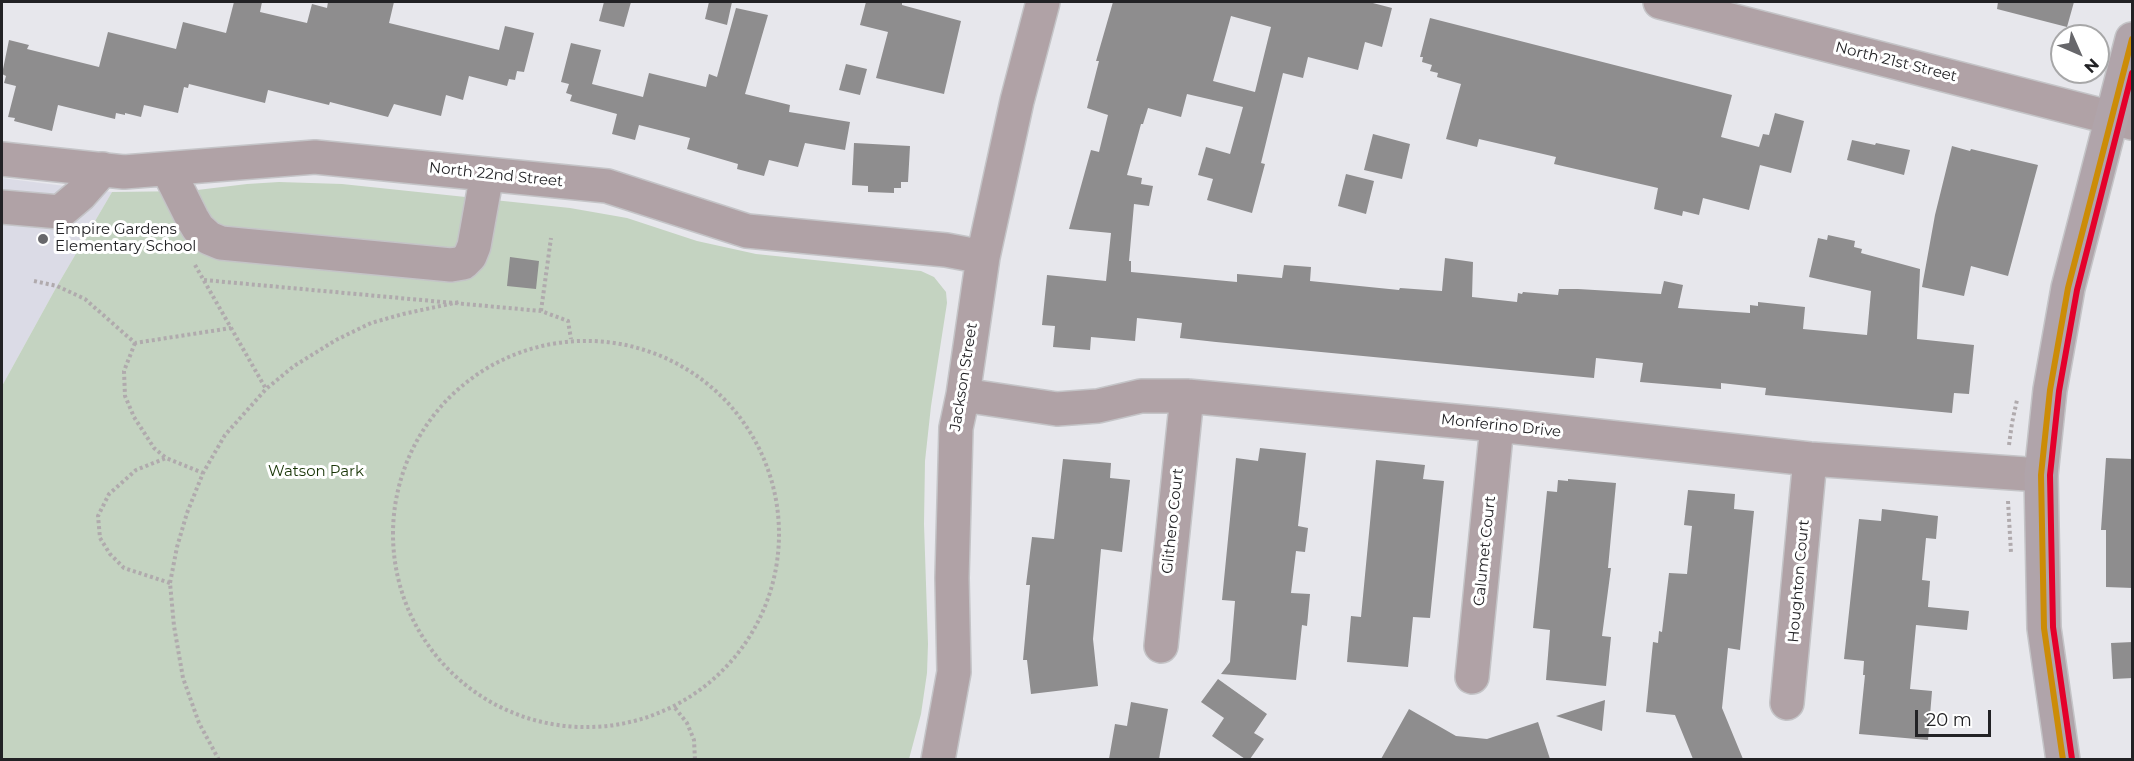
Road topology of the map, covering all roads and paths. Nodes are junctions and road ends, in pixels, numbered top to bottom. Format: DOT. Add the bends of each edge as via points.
graph roads {
  1 [pos="1043,2"];
  2 [pos="1660,2"];
  3 [pos="2133,39"];
  4 [pos="2123,120"];
  5 [pos="2,159"];
  6 [pos="103,169"];
  7 [pos="168,170"];
  8 [pos="487,174"];
  9 [pos="2,207"];
  10 [pos="551,238"];
  11 [pos="983,256"];
  12 [pos="193,262"];
  13 [pos="204,280"];
  14 [pos="34,281"];
  15 [pos="459,302"];
  16 [pos="541,311"];
  17 [pos="231,328"];
  18 [pos="571,339"];
  19 [pos="135,343"];
  20 [pos="266,389"];
  21 [pos="963,395"];
  22 [pos="1187,396"];
  23 [pos="1497,425"];
  24 [pos="166,458"];
  25 [pos="1810,459"];
  26 [pos="203,473"];
  27 [pos="2041,475"];
  28 [pos="170,583"];
  29 [pos="1161,646"];
  30 [pos="1472,677"];
  31 [pos="1787,703"];
  32 [pos="675,708"];
  33 [pos="219,759"];
  34 [pos="695,759"];
  35 [pos="938,759"];
  36 [pos="2063,759"];
  1 -- 11 [label="street, Jackson Street"];
  2 -- 4 [label="street, North 21st Street"];
  3 -- 4 [label="main road"];
  4 -- 27 [label="main road" via="2068,288 2050,390"];
  5 -- 6 [label="street, North 22nd Street"];
  6 -- 7 [label="street, North 22nd Street"];
  6 -- 9 [label="street" via="60,212"];
  7 -- 8 [label="street, North 22nd Street" via="315,157"];
  7 -- 8 [label="street" via="198,228 221,243 451,265 463,263 474,246"];
  8 -- 11 [label="street, North 22nd Street" via="608,186 747,231"];
  10 -- 16 [label="path"];
  11 -- 21 [label="street, Jackson Street"];
  12 -- 13 [label="path"];
  13 -- 15 [label="path"];
  13 -- 17 [label="path"];
  14 -- 19 [label="path" via="85,299"];
  15 -- 16 [label="path"];
  15 -- 20 [label="path" via="371,324 336,340"];
  16 -- 18 [label="path" via="568,321"];
  17 -- 19 [label="path"];
  17 -- 20 [label="path"];
  18 -- 32 [label="path" via="633,344 690,369 737,409 768,463 780,524 773,586 748,640 708,685"];
  18 -- 32 [label="path" via="511,354 458,387 418,434 395,492 392,552 406,610 438,661 465,684 483,699 538,722 598,728"];
  19 -- 24 [label="path" via="124,371 125,396 154,448"];
  20 -- 26 [label="path" via="225,435"];
  21 -- 22 [label="street, Monferino Drive" via="1057,409 1098,406 1141,396"];
  21 -- 35 [label="street, Jackson Street" via="956,428 953,489 954,672"];
  22 -- 23 [label="street, Monferino Drive"];
  22 -- 29 [label="street, Glithero Court"];
  23 -- 25 [label="street, Monferino Drive"];
  23 -- 30 [label="street, Calumet Court"];
  24 -- 26 [label="path"];
  24 -- 28 [label="path" via="136,470 109,494 98,516 100,538 124,568"];
  25 -- 27 [label="street, Monferino Drive"];
  25 -- 31 [label="street, Houghton Court"];
  26 -- 28 [label="path" via="187,513"];
  27 -- 36 [label="main road" via="2044,628"];
  28 -- 33 [label="path" via="183,678 199,723"];
  32 -- 34 [label="path" via="694,740"];
}
